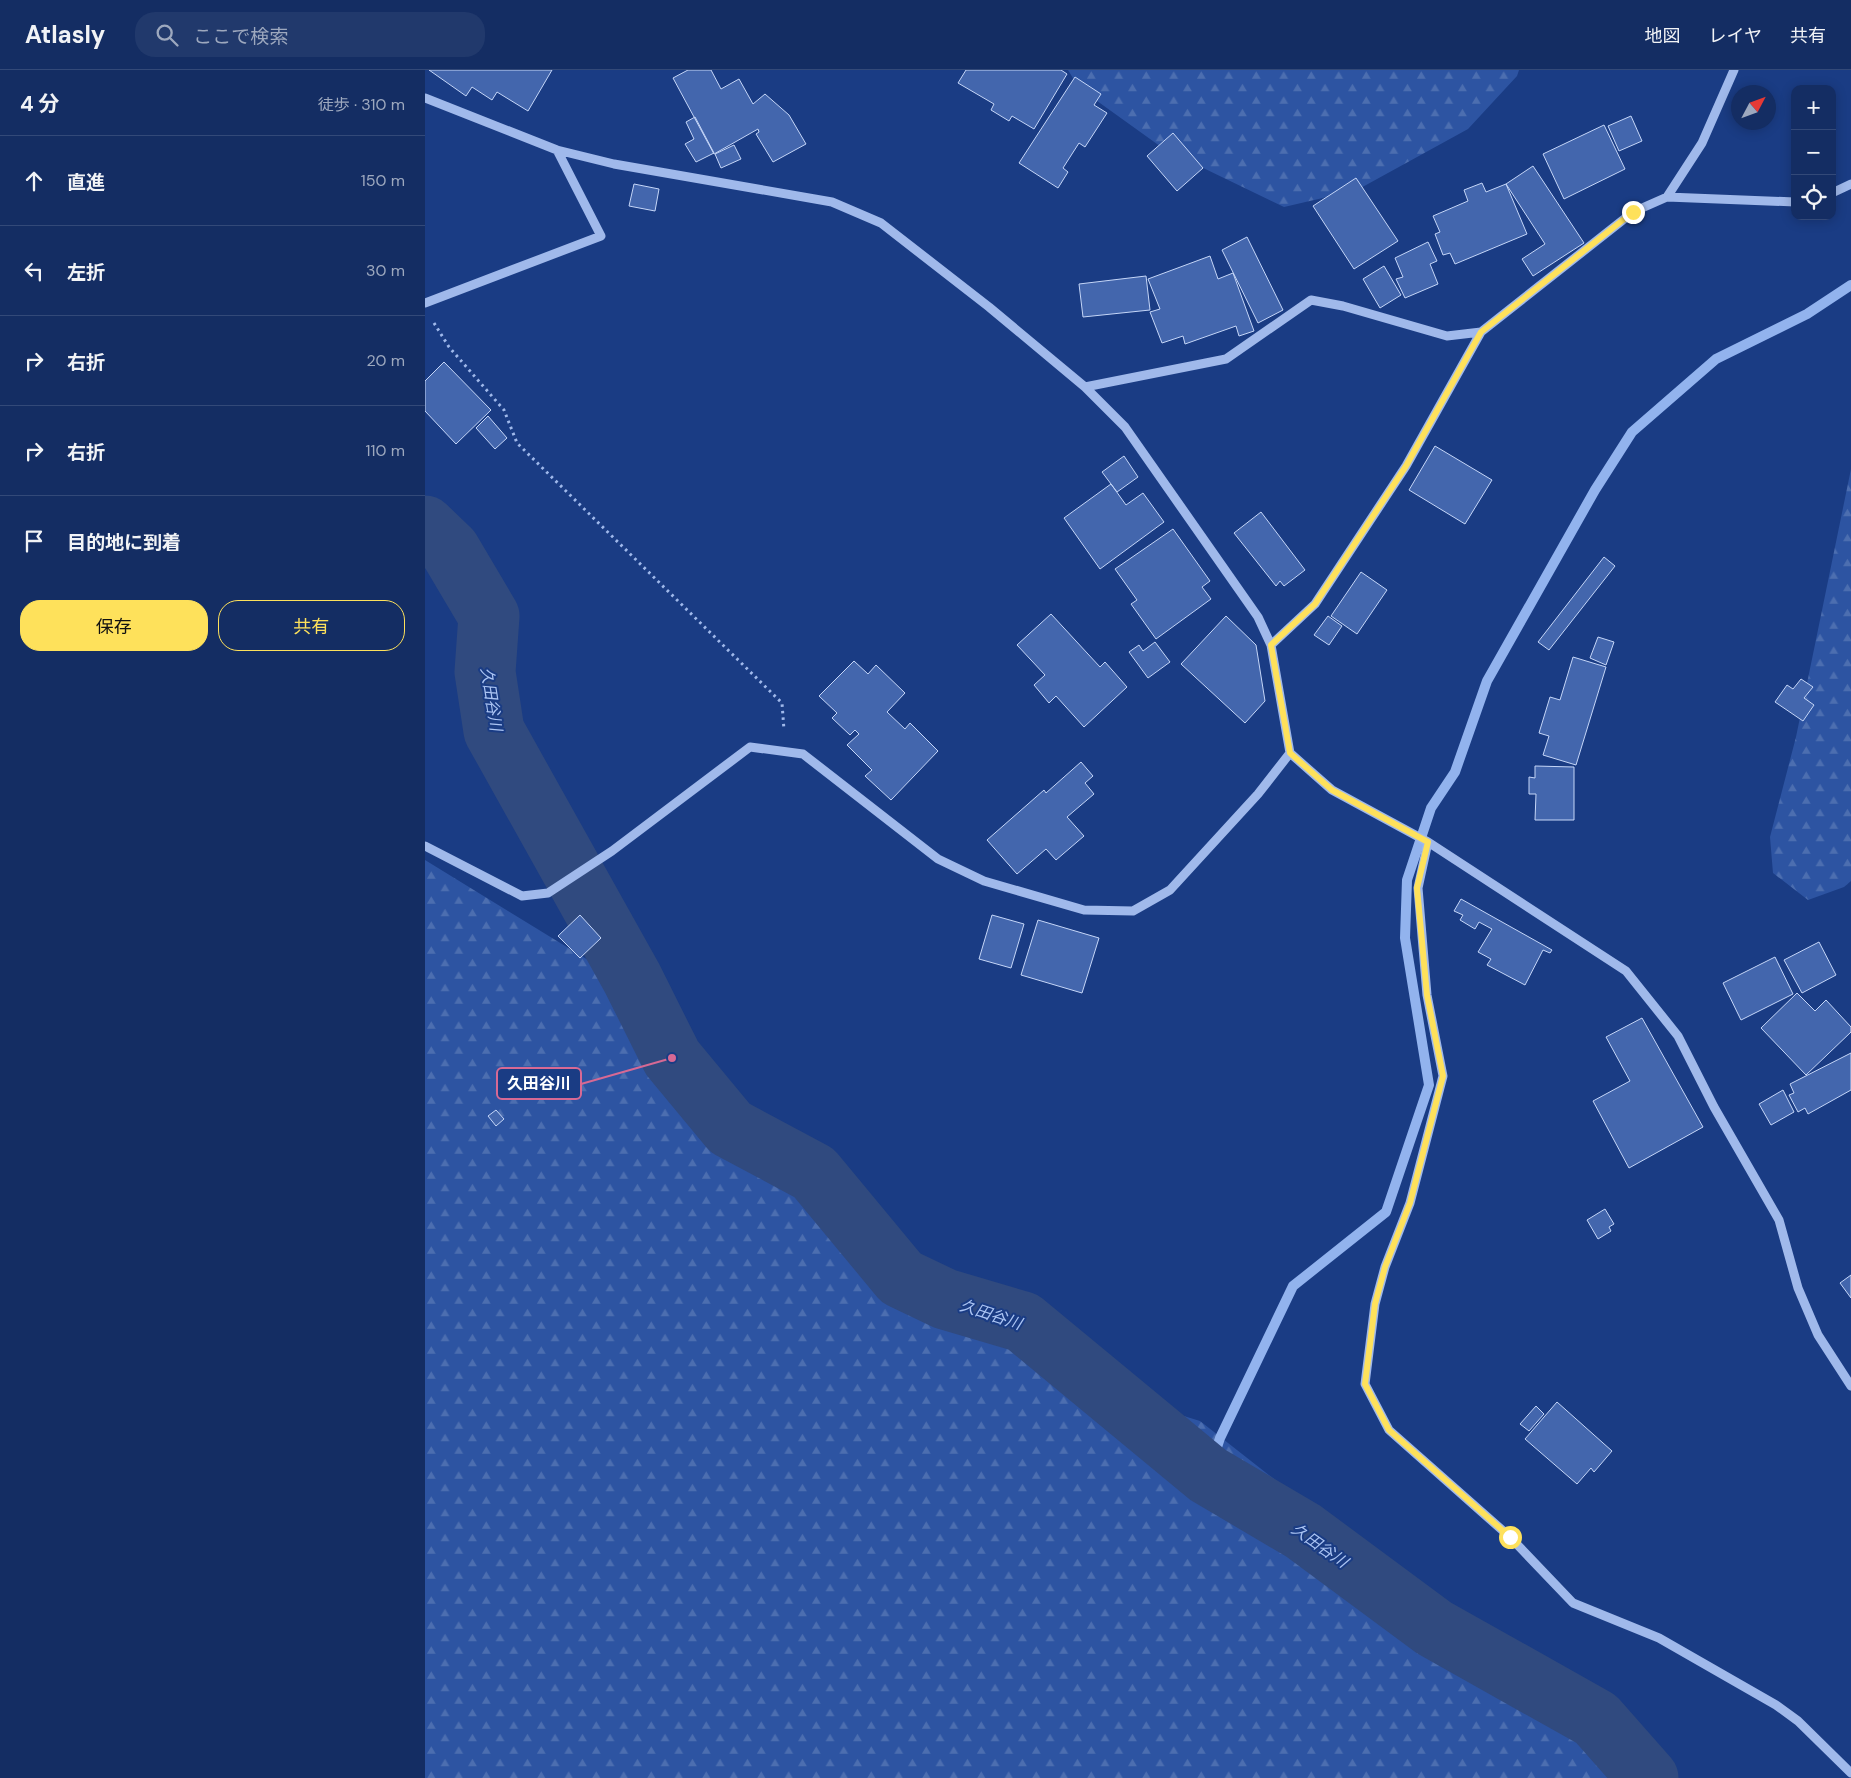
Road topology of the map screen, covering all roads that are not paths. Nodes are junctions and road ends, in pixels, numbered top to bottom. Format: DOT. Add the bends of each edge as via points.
graph roads {
  1 [pos="1735,70"];
  2 [pos="425,98"];
  3 [pos="557,150"];
  4 [pos="1851,184"];
  5 [pos="1836,191"];
  6 [pos="1667,198"];
  7 [pos="1791,202"];
  8 [pos="425,303"];
  9 [pos="1481,332"];
  10 [pos="1085,387"];
  11 [pos="1271,645"];
  12 [pos="1290,753"];
  13 [pos="1428,842"];
  14 [pos="425,846"];
  15 [pos="1851,1386"];
  16 [pos="1851,1773"];
  1 -- 6 [label="street" via="1701,143"];
  2 -- 3 [label="street"];
  3 -- 8 [label="street" via="601,236"];
  3 -- 10 [label="street" via="614,164 832,202 881,223"];
  4 -- 5 [label="street"];
  6 -- 7 [label="street"];
  6 -- 9 [label="street" via="1633,212"];
  9 -- 10 [label="street" via="1447,336 1311,300 1226,359"];
  9 -- 11 [label="street" via="1406,466 1315,604"];
  10 -- 11 [label="street" via="1125,427 1258,617"];
  11 -- 12 [label="street"];
  12 -- 13 [label="street" via="1332,790"];
  12 -- 14 [label="street" via="1259,794 1170,890 1133,912 1084,910 984,881 938,859 803,754 750,747 611,851 548,893 522,896"];
  13 -- 15 [label="street" via="1626,971 1678,1036 1714,1107 1779,1220 1798,1288 1818,1335"];
  13 -- 16 [label="street" via="1417,888 1427,995 1443,1076 1410,1203 1385,1267 1375,1304 1365,1384 1389,1430 1510,1537 1573,1603 1659,1638 1776,1705 1798,1721"];
}
